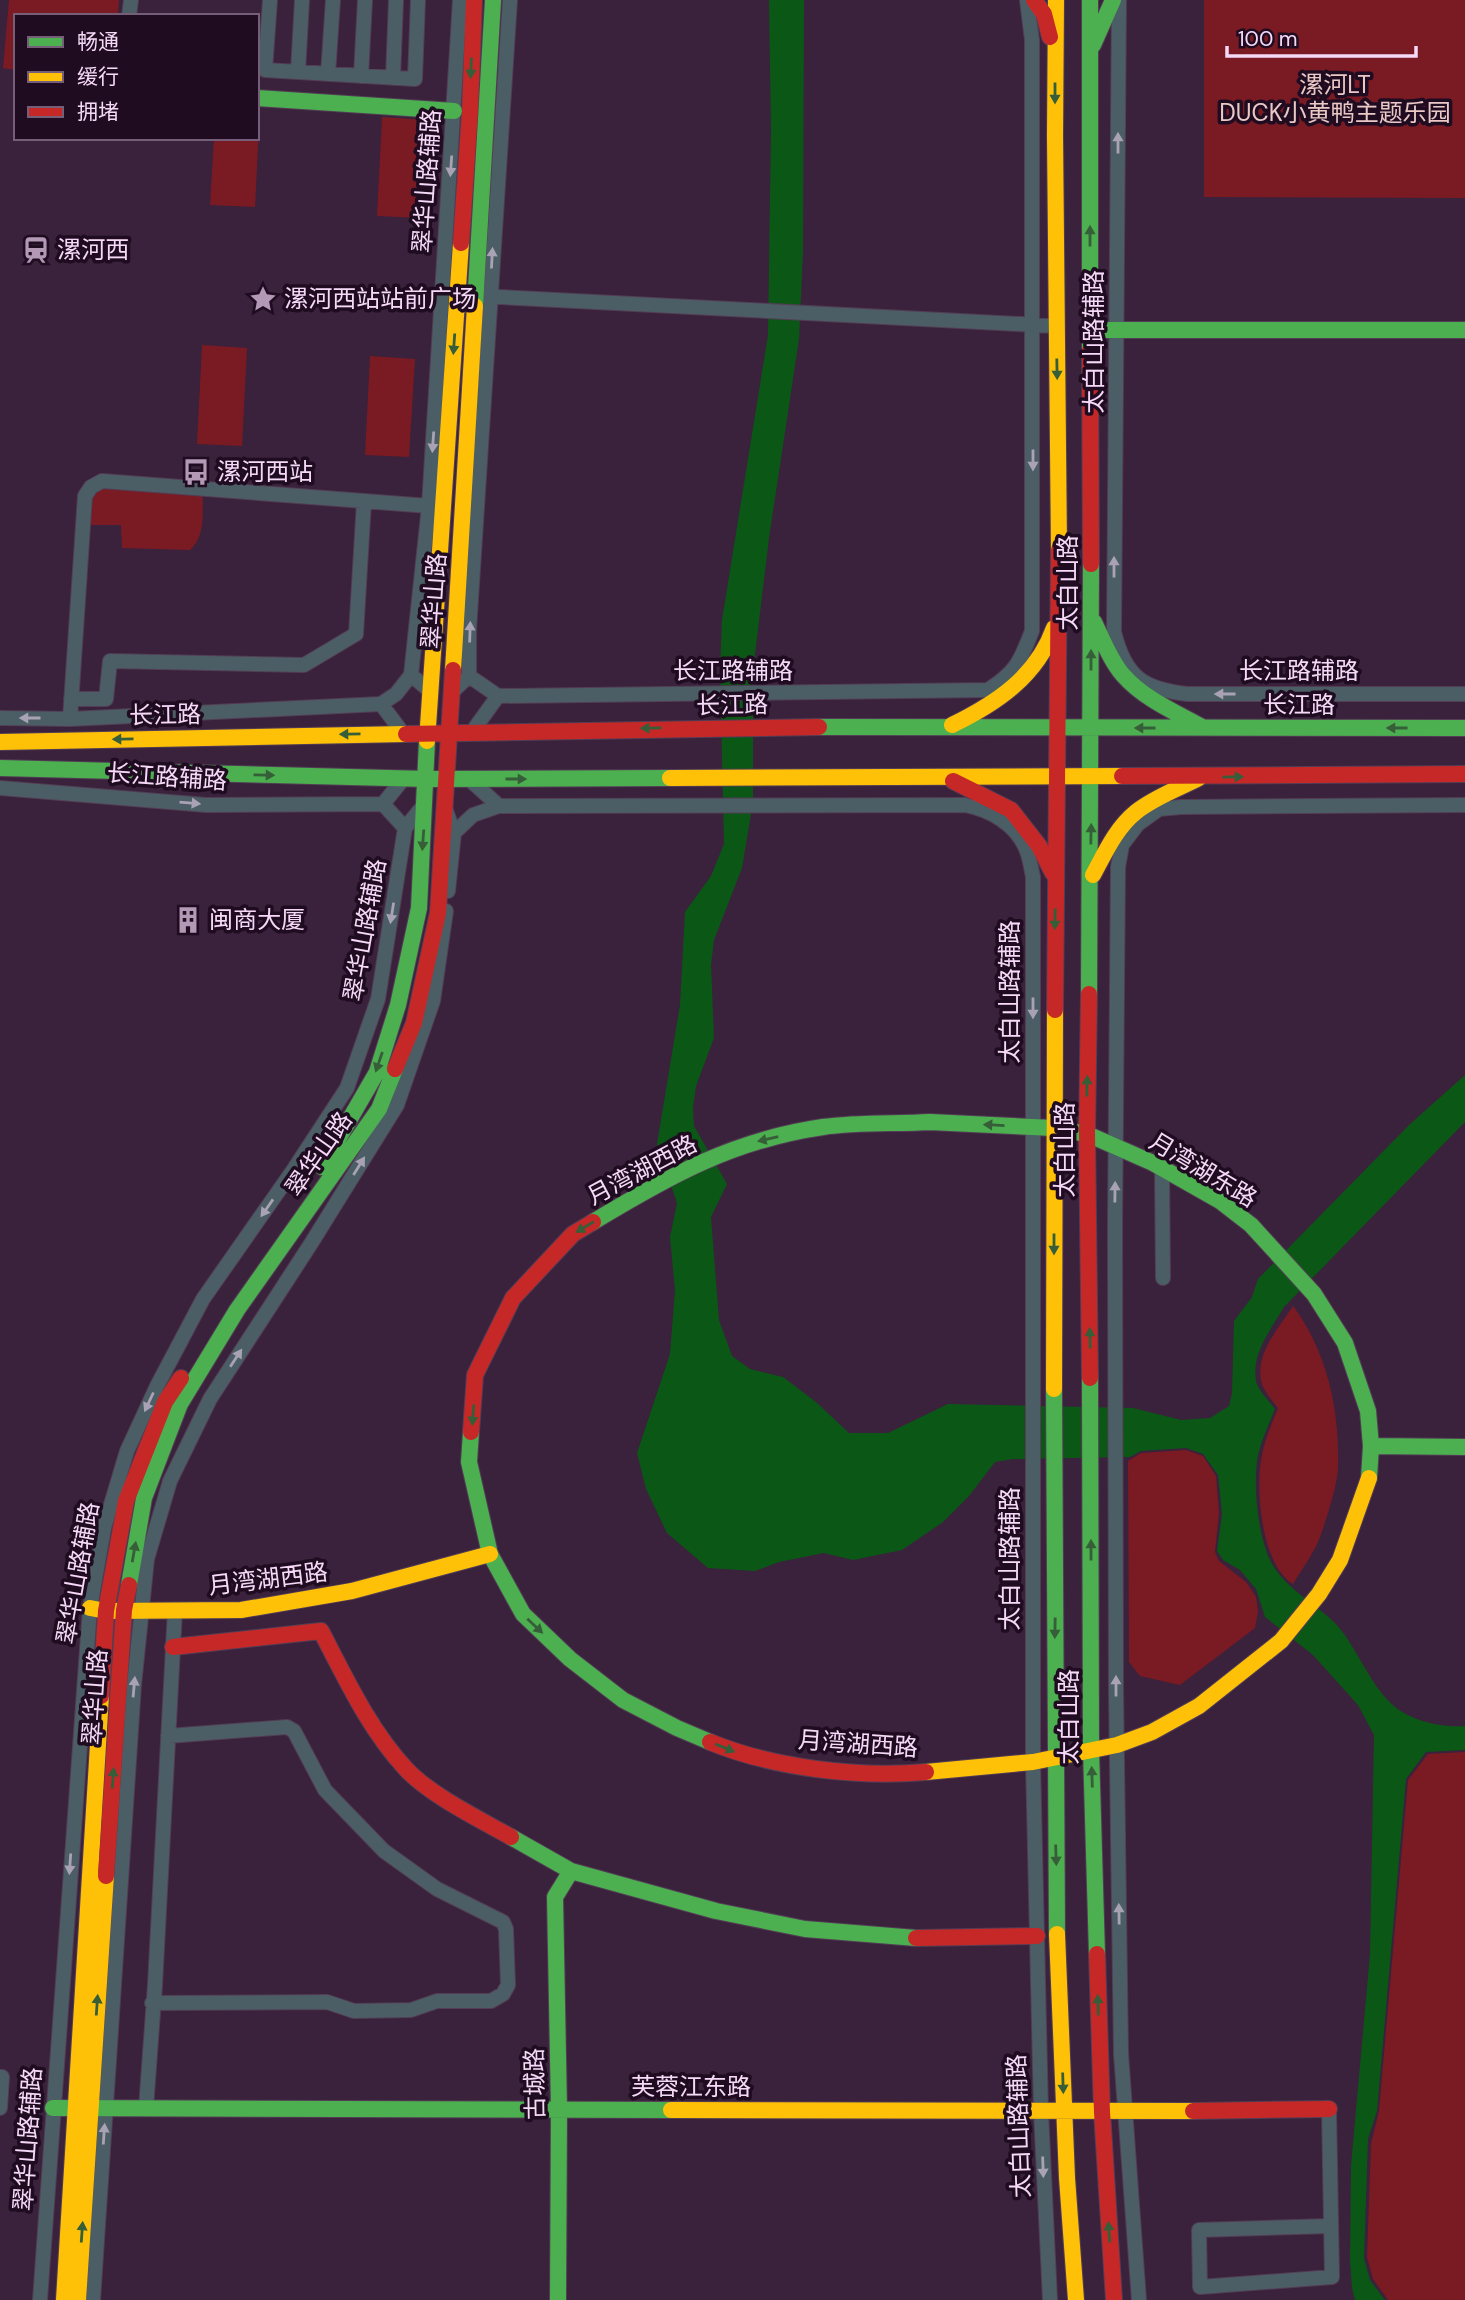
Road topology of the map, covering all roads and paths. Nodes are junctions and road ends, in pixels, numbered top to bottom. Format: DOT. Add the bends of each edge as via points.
graph roads {
  1 [pos="270,0"];
  2 [pos="302,0"];
  3 [pos="333,0"];
  4 [pos="365,0"];
  5 [pos="396,0"];
  6 [pos="418,0"];
  7 [pos="460,0"];
  8 [pos="474,0"];
  9 [pos="493,0"];
  10 [pos="510,0"];
  11 [pos="1027,0"];
  12 [pos="1034,0"];
  13 [pos="1056,0"];
  14 [pos="1090,0"];
  15 [pos="1113,0"];
  16 [pos="1119,0"];
  17 [pos="1055,52"];
  18 [pos="1090,52"];
  19 [pos="298,72"];
  20 [pos="328,74"];
  21 [pos="361,76"];
  22 [pos="393,78"];
  23 [pos="259,98"];
  24 [pos="454,111"];
  25 [pos="483,296"];
  26 [pos="1034,325"];
  27 [pos="1057,326"];
  28 [pos="1090,330"];
  29 [pos="1116,330"];
  30 [pos="1465,330"];
  31 [pos="364,502"];
  32 [pos="429,506"];
  33 [pos="1091,616"];
  34 [pos="1058,617"];
  35 [pos="411,675"];
  36 [pos="469,676"];
  37 [pos="1136,678"];
  38 [pos="430,691"];
  39 [pos="451,693"];
  40 [pos="1465,694"];
  41 [pos="498,696"];
  42 [pos="71,699"];
  43 [pos="381,704"];
  44 [pos="0,718"];
  45 [pos="70,719"];
  46 [pos="947,727"];
  47 [pos="1057,727"];
  48 [pos="1091,728"];
  49 [pos="1202,728"];
  50 [pos="1465,728"];
  51 [pos="402,732"];
  52 [pos="427,732"];
  53 [pos="472,732"];
  54 [pos="449,733"];
  55 [pos="0,742"];
  56 [pos="0,768"];
  57 [pos="1465,774"];
  58 [pos="1057,777"];
  59 [pos="1091,777"];
  60 [pos="1200,777"];
  61 [pos="404,778"];
  62 [pos="946,778"];
  63 [pos="427,779"];
  64 [pos="447,779"];
  65 [pos="469,779"];
  66 [pos="0,788"];
  67 [pos="383,804"];
  68 [pos="425,804"];
  69 [pos="1465,805"];
  70 [pos="499,806"];
  71 [pos="445,808"];
  72 [pos="405,828"];
  73 [pos="454,833"];
  74 [pos="1056,878"];
  75 [pos="1091,879"];
  76 [pos="1034,1127"];
  77 [pos="1053,1128"];
  78 [pos="1087,1134"];
  79 [pos="1116,1146"];
  80 [pos="1162,1168"];
  81 [pos="1163,1278"];
  82 [pos="1371,1446"];
  83 [pos="1465,1447"];
  84 [pos="489,1554"];
  85 [pos="98,1610"];
  86 [pos="124,1610"];
  87 [pos="142,1610"];
  88 [pos="175,1610"];
  89 [pos="173,1647"];
  90 [pos="168,1736"];
  91 [pos="1117,1745"];
  92 [pos="1091,1750"];
  93 [pos="1054,1758"];
  94 [pos="1033,1762"];
  95 [pos="571,1871"];
  96 [pos="1037,1936"];
  97 [pos="152,2003"];
  98 [pos="0,2077"];
  99 [pos="0,2108"];
  100 [pos="53,2108"];
  101 [pos="90,2108"];
  102 [pos="146,2108"];
  103 [pos="559,2109"];
  104 [pos="1329,2109"];
  105 [pos="1064,2111"];
  106 [pos="1041,2112"];
  107 [pos="1102,2112"];
  108 [pos="1125,2112"];
  109 [pos="1331,2226"];
  110 [pos="40,2300"];
  111 [pos="64,2300"];
  112 [pos="78,2300"];
  113 [pos="93,2300"];
  114 [pos="558,2300"];
  115 [pos="1050,2300"];
  116 [pos="1076,2300"];
  117 [pos="1114,2300"];
  118 [pos="1139,2300"];
  1 -- 19 [label="street" via="265,69"];
  2 -- 19 [label="street"];
  3 -- 20 [label="street"];
  4 -- 21 [label="street"];
  5 -- 22 [label="street"];
  6 -- 22 [label="street" via="415,79"];
  7 -- 24 [label="street, 翠华山路辅路"];
  8 -- 38 [label="main road, 翠华山路, one-way"];
  9 -- 25 [label="main road, 翠华山路"];
  25 -- 10 [label="street, one-way"];
  11 -- 26 [label="street" via="1032,40"];
  12 -- 17 [label="main road" via="1044,14"];
  13 -- 17 [label="main road, 太白山路"];
  14 -- 18 [label="main road, 太白山路"];
  15 -- 18 [label="main road"];
  29 -- 16 [label="street, 太白山路辅路, one-way"];
  17 -- 27 [label="main road, 太白山路, one-way"];
  28 -- 18 [label="main road, 太白山路, one-way"];
  19 -- 20 [label="street"];
  20 -- 21 [label="street"];
  21 -- 22 [label="street"];
  23 -- 24 [label="main road"];
  24 -- 32 [label="street, 翠华山路辅路, one-way"];
  25 -- 26 [label="street"];
  36 -- 25 [label="street, one-way"];
  25 -- 39 [label="main road, 翠华山路"];
  26 -- 27 [label="street"];
  26 -- 41 [label="street, 长江路辅路, one-way" via="1032,631 1010,676 988,690"];
  27 -- 34 [label="main road, 太白山路, one-way"];
  28 -- 29 [label="main road"];
  28 -- 33 [label="main road, 太白山路"];
  29 -- 30 [label="main road"];
  37 -- 29 [label="street, 太白山路辅路, one-way" via="1119,654 1114,632"];
  31 -- 32 [label="street"];
  31 -- 42 [label="street" via="356,634 304,665 110,661 106,699"];
  31 -- 42 [label="street" via="103,481 91,487 85,496"];
  32 -- 35 [label="street, 翠华山路辅路"];
  48 -- 33 [label="main road, 太白山路, one-way"];
  33 -- 49 [label="main road" via="1124,676"];
  34 -- 46 [label="main road" via="1044,653 1021,679 981,712"];
  34 -- 47 [label="main road, 太白山路"];
  35 -- 38 [label="street"];
  35 -- 43 [label="street"];
  36 -- 39 [label="street"];
  36 -- 41 [label="street"];
  40 -- 37 [label="street, 长江路辅路, one-way" via="1187,694 1162,691"];
  38 -- 52 [label="main road, 翠华山路"];
  39 -- 54 [label="main road, 翠华山路"];
  41 -- 53 [label="street"];
  42 -- 45 [label="street"];
  43 -- 45 [label="street"];
  43 -- 51 [label="street"];
  45 -- 44 [label="street, one-way"];
  46 -- 47 [label="main road, 长江路"];
  46 -- 53 [label="main road, 长江路, one-way"];
  47 -- 48 [label="main road, 长江路"];
  47 -- 58 [label="main road, 太白山路"];
  49 -- 48 [label="main road, 长江路, one-way"];
  48 -- 59 [label="main road, 太白山路"];
  50 -- 49 [label="main road, 长江路, one-way"];
  51 -- 52 [label="main road, 长江路"];
  51 -- 55 [label="main road, 长江路, one-way"];
  52 -- 54 [label="main road, 长江路"];
  52 -- 63 [label="main road, 翠华山路"];
  53 -- 54 [label="main road, 长江路"];
  54 -- 64 [label="main road, 翠华山路"];
  56 -- 61 [label="main road, one-way"];
  60 -- 57 [label="main road, one-way"];
  58 -- 59 [label="main road"];
  58 -- 62 [label="main road"];
  58 -- 74 [label="main road, 太白山路"];
  59 -- 60 [label="main road"];
  75 -- 59 [label="main road, 太白山路, one-way"];
  60 -- 75 [label="main road" via="1137,811 1109,846"];
  61 -- 63 [label="main road"];
  61 -- 67 [label="street"];
  65 -- 62 [label="main road, one-way"];
  62 -- 74 [label="main road" via="1011,810"];
  63 -- 64 [label="main road"];
  63 -- 68 [label="main road, 翠华山路"];
  64 -- 65 [label="main road"];
  64 -- 71 [label="main road, 翠华山路"];
  65 -- 70 [label="street"];
  66 -- 67 [label="street, 长江路辅路, one-way" via="206,805"];
  67 -- 72 [label="street"];
  68 -- 72 [label="street, 翠华山路辅路"];
  68 -- 85 [label="main road, 翠华山路, one-way" via="419,908 398,1005 377,1072 334,1150 165,1402 126,1501"];
  69 -- 79 [label="street" via="1181,807 1159,809 1138,824 1122,845 1118,867"];
  70 -- 73 [label="street" via="472,815"];
  70 -- 76 [label="street, 太白山路辅路, one-way" via="983,808 1008,824 1026,848 1033,877"];
  71 -- 73 [label="street"];
  86 -- 71 [label="main road, 翠华山路, one-way" via="144,1498 180,1404 237,1310 379,1109 414,1023 438,913"];
  72 -- 85 [label="street, 翠华山路辅路, one-way" via="378,999 347,1088 203,1299 157,1386 127,1451 104,1528"];
  87 -- 73 [label="street, one-way" via="147,1559 170,1481 210,1399 397,1105 433,1001"];
  74 -- 77 [label="main road, 太白山路, one-way"];
  78 -- 75 [label="main road, 太白山路, one-way"];
  76 -- 77 [label="main road, 月湾湖西路"];
  76 -- 84 [label="main road, 月湾湖西路, one-way" via="930,1122 824,1127 758,1142 664,1179 573,1234 513,1298 475,1374 469,1462"];
  76 -- 94 [label="street, 太白山路辅路"];
  77 -- 78 [label="main road, 月湾湖西路"];
  77 -- 93 [label="main road, 太白山路, one-way"];
  78 -- 79 [label="main road, 月湾湖东路"];
  92 -- 78 [label="main road, 太白山路, one-way"];
  79 -- 80 [label="main road, 月湾湖东路"];
  91 -- 79 [label="street, one-way"];
  80 -- 81 [label="street"];
  80 -- 82 [label="main road, 月湾湖东路" via="1251,1225 1314,1294 1345,1343 1368,1411"];
  82 -- 83 [label="main road"];
  82 -- 91 [label="main road, 月湾湖东路" via="1370,1475 1340,1560 1281,1641 1199,1706"];
  84 -- 88 [label="main road, 月湾湖西路" via="339,1593 241,1610"];
  84 -- 94 [label="main road, 月湾湖西路, one-way" via="523,1614 570,1659 623,1700 734,1752 817,1769 901,1774"];
  85 -- 86 [label="main road, 月湾湖西路"];
  85 -- 100 [label="street, 翠华山路辅路, one-way"];
  85 -- 101 [label="main road, 翠华山路"];
  86 -- 87 [label="main road, 月湾湖西路"];
  101 -- 86 [label="main road, 翠华山路, one-way"];
  87 -- 88 [label="main road, 月湾湖西路"];
  101 -- 87 [label="street, one-way"];
  88 -- 89 [label="street"];
  89 -- 90 [label="street"];
  89 -- 95 [label="main road" via="321,1631 366,1717 407,1772 450,1803"];
  90 -- 97 [label="street"];
  90 -- 97 [label="street" via="287,1727 294,1731 325,1790 384,1852 438,1889 503,1922 508,1985 491,2001 438,2001 411,2010 354,2011 327,2002"];
  91 -- 92 [label="main road, 月湾湖东路"];
  108 -- 91 [label="street, one-way"];
  92 -- 93 [label="main road, 月湾湖西路"];
  107 -- 92 [label="main road, 太白山路, one-way"];
  93 -- 94 [label="main road, 月湾湖西路"];
  93 -- 105 [label="main road, 太白山路, one-way"];
  94 -- 96 [label="street, 太白山路辅路"];
  95 -- 96 [label="main road" via="716,1911 805,1929 933,1939"];
  95 -- 103 [label="main road, 古城路" via="555,1897"];
  96 -- 106 [label="street, 太白山路辅路"];
  97 -- 102 [label="street"];
  98 -- 99 [label="street"];
  100 -- 101 [label="main road, 芙蓉江东路"];
  100 -- 110 [label="street, 翠华山路辅路"];
  101 -- 102 [label="main road, 芙蓉江东路"];
  101 -- 111 [label="main road, 翠华山路"];
  112 -- 101 [label="main road, 翠华山路, one-way"];
  113 -- 101 [label="street, one-way"];
  102 -- 103 [label="main road, 芙蓉江东路"];
  103 -- 106 [label="main road, 芙蓉江东路"];
  103 -- 114 [label="main road, 古城路"];
  104 -- 108 [label="main road, 芙蓉江东路"];
  104 -- 109 [label="street"];
  105 -- 106 [label="main road, 芙蓉江东路"];
  105 -- 107 [label="main road, 芙蓉江东路"];
  105 -- 116 [label="main road, 太白山路"];
  106 -- 115 [label="street, 太白山路辅路, one-way"];
  107 -- 108 [label="main road, 芙蓉江东路"];
  117 -- 107 [label="main road, 太白山路, one-way"];
  108 -- 118 [label="street"];
  109 -- 109 [label="street" via="1332,2277 1200,2287 1199,2230"];
}
